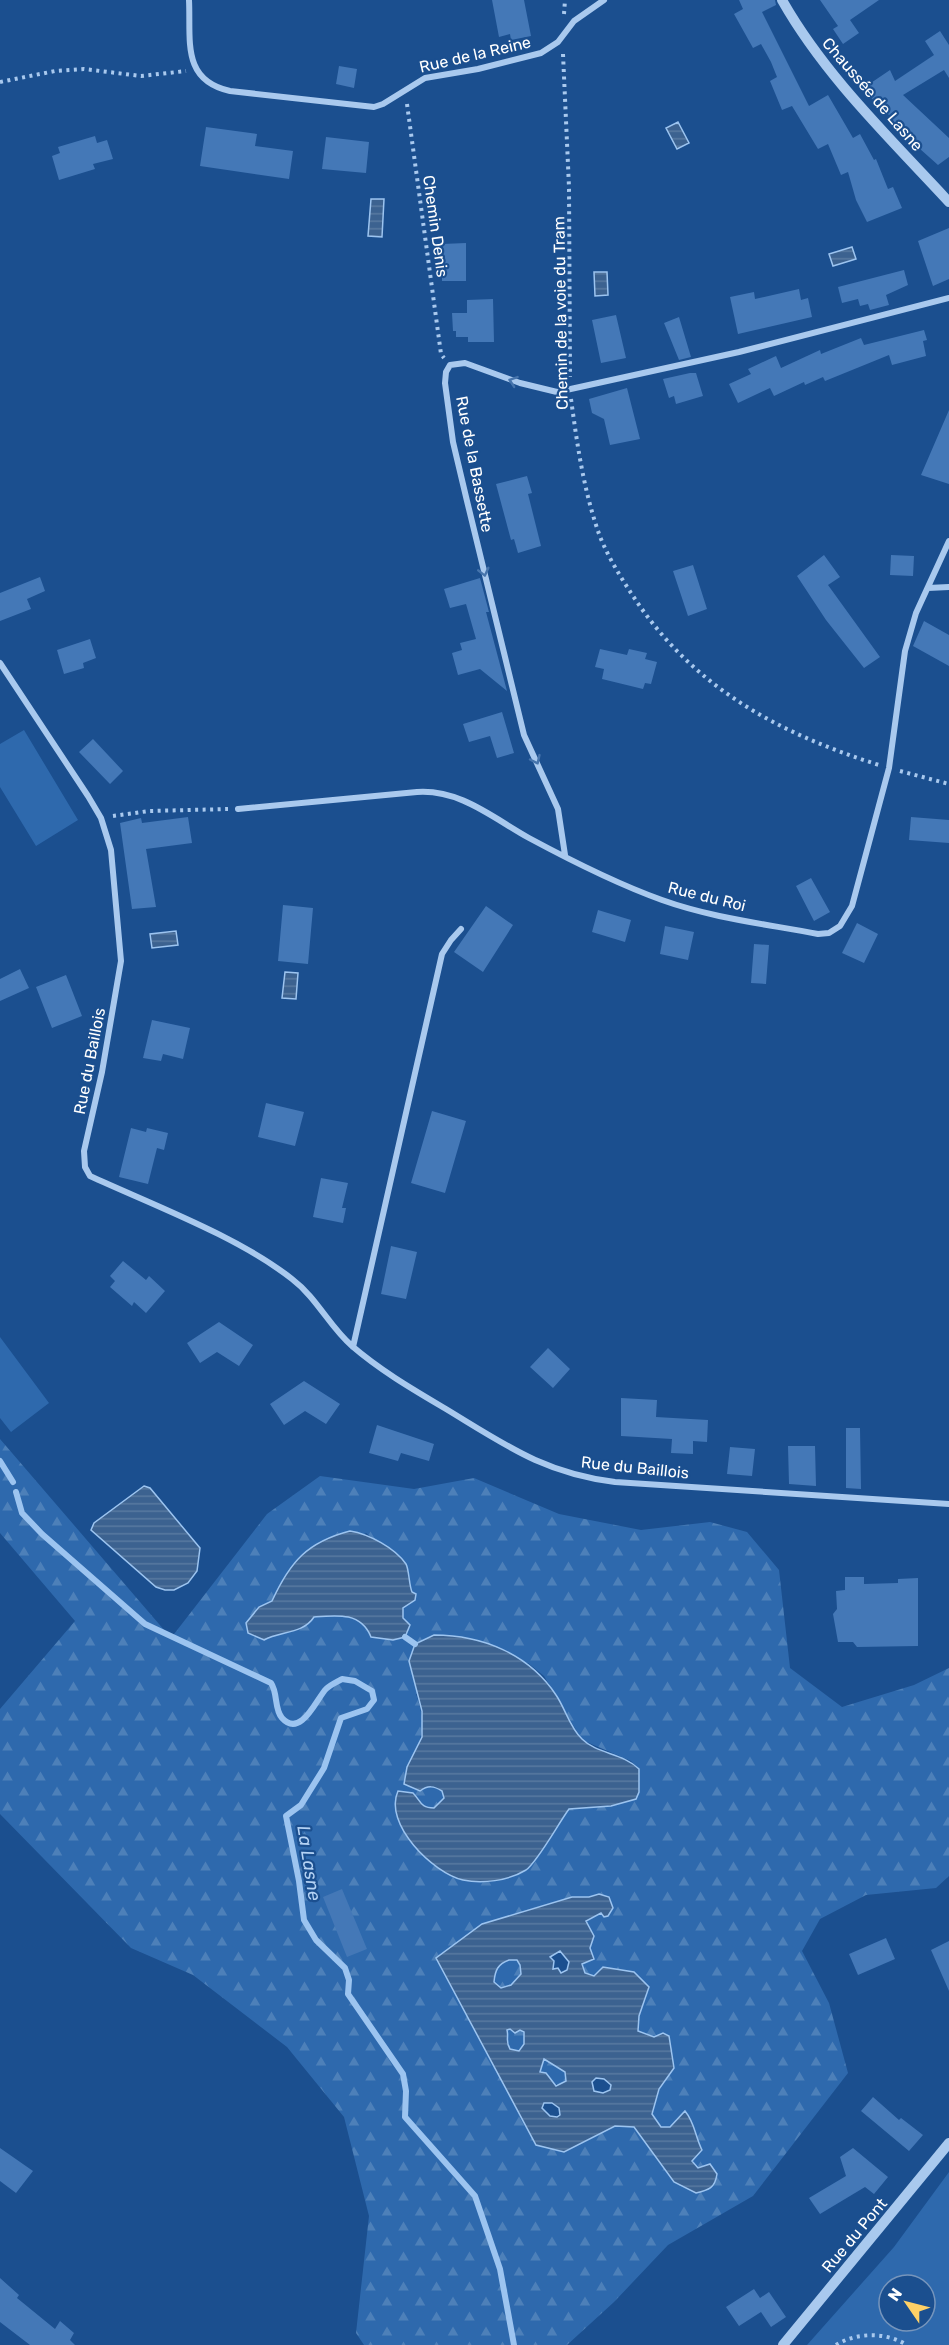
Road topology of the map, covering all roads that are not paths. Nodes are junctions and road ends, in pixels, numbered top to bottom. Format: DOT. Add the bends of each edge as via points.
graph roads {
  1 [pos="189,0"];
  2 [pos="604,0"];
  3 [pos="782,0"];
  4 [pos="949,202"];
  5 [pos="949,298"];
  6 [pos="949,541"];
  7 [pos="949,587"];
  8 [pos="928,588"];
  9 [pos="0,663"];
  10 [pos="238,809"];
  11 [pos="565,855"];
  12 [pos="461,929"];
  13 [pos="353,1347"];
  14 [pos="949,1504"];
  15 [pos="949,2143"];
  16 [pos="783,2345"];
  1 -- 2 [label="street, Rue de la Reine" via="192,63 200,77 230,91 364,106 383,104 425,78 541,53 574,21"];
  3 -- 4 [label="street, Chaussée de Lasne" via="833,74"];
  5 -- 11 [label="street, Rue de la Bassette, one-way" via="739,352 557,392 465,363 450,365 445,383 453,442 524,735 558,809"];
  6 -- 8 [label="street, Rue du Roi"];
  7 -- 8 [label="street"];
  8 -- 11 [label="street, Rue du Roi" via="904,651 889,768 852,906 840,926 830,933 818,934 716,915 662,900"];
  9 -- 13 [label="street, Rue du Baillois" via="101,818 111,849 121,961 84,1151 85,1167 90,1176 263,1259 293,1279"];
  10 -- 11 [label="street, Rue du Roi" via="417,792 447,793"];
  12 -- 13 [label="street" via="442,954"];
  13 -- 14 [label="street, Rue du Baillois" via="378,1367 533,1461 564,1473 615,1482"];
  15 -- 16 [label="street, Rue du Pont"];
}
